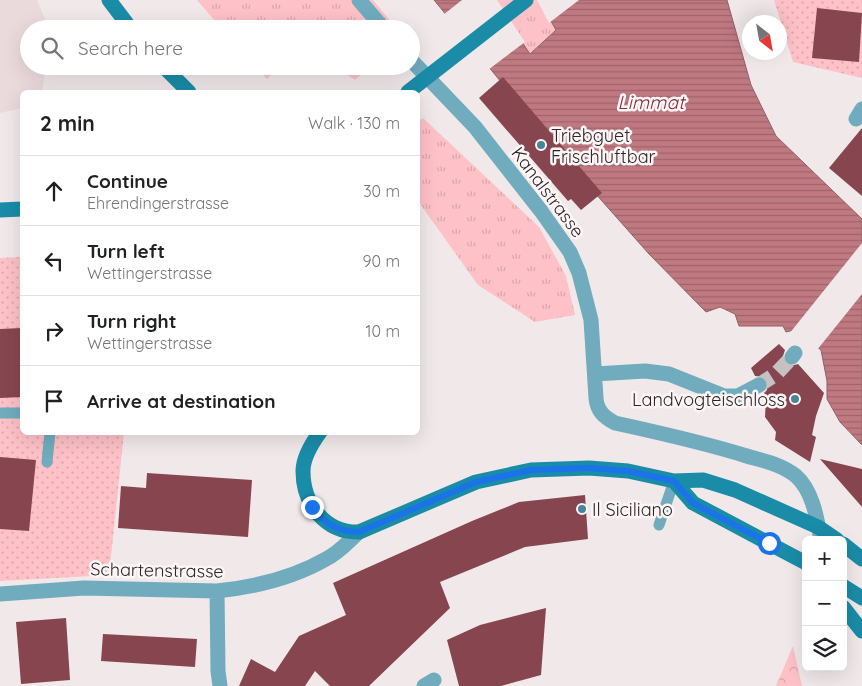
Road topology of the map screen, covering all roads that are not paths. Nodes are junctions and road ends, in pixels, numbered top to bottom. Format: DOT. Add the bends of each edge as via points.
graph roads {
  1 [pos="109,0"];
  2 [pos="359,0"];
  3 [pos="526,0"];
  4 [pos="124,20"];
  5 [pos="376,20"];
  6 [pos="420,70"];
  7 [pos="172,75"];
  8 [pos="187,90"];
  9 [pos="411,90"];
  10 [pos="20,209"];
  11 [pos="0,210"];
  12 [pos="595,374"];
  13 [pos="759,385"];
  14 [pos="0,413"];
  15 [pos="20,414"];
  16 [pos="50,435"];
  17 [pos="318,435"];
  18 [pos="48,462"];
  19 [pos="674,481"];
  20 [pos="659,525"];
  21 [pos="359,532"];
  22 [pos="819,533"];
  23 [pos="847,547"];
  24 [pos="862,559"];
  25 [pos="802,561"];
  26 [pos="847,589"];
  27 [pos="217,591"];
  28 [pos="0,594"];
  29 [pos="862,598"];
  30 [pos="847,612"];
  31 [pos="862,631"];
  32 [pos="220,686"];
  1 -- 4 [label="main road"];
  2 -- 5 [label="street"];
  3 -- 9 [label="main road, bridge"];
  6 -- 12 [label="street, Kanalstrasse" via="475,128 570,252 591,320"];
  7 -- 8 [label="main road"];
  10 -- 11 [label="main road"];
  12 -- 13 [label="street" via="645,371 669,374 724,396 738,396"];
  12 -- 22 [label="street, Kanalstrasse" via="597,406 615,423 716,446 782,468 796,476 806,490"];
  14 -- 15 [label="lane"];
  16 -- 18 [label="lane"];
  17 -- 21 [label="main road" via="304,464 305,492 325,522 340,530"];
  19 -- 20 [label="lane"];
  19 -- 21 [label="main road" via="628,471 589,468 531,470 476,482"];
  19 -- 22 [label="main road" via="703,480 735,490"];
  19 -- 25 [label="main road" via="693,503"];
  21 -- 27 [label="street, Schartenstrasse" via="326,560 282,578"];
  23 -- 24 [label="main road"];
  26 -- 29 [label="main road"];
  27 -- 28 [label="street, Schartenstrasse" via="92,588"];
  27 -- 32 [label="street"];
  30 -- 31 [label="main road"];
}
